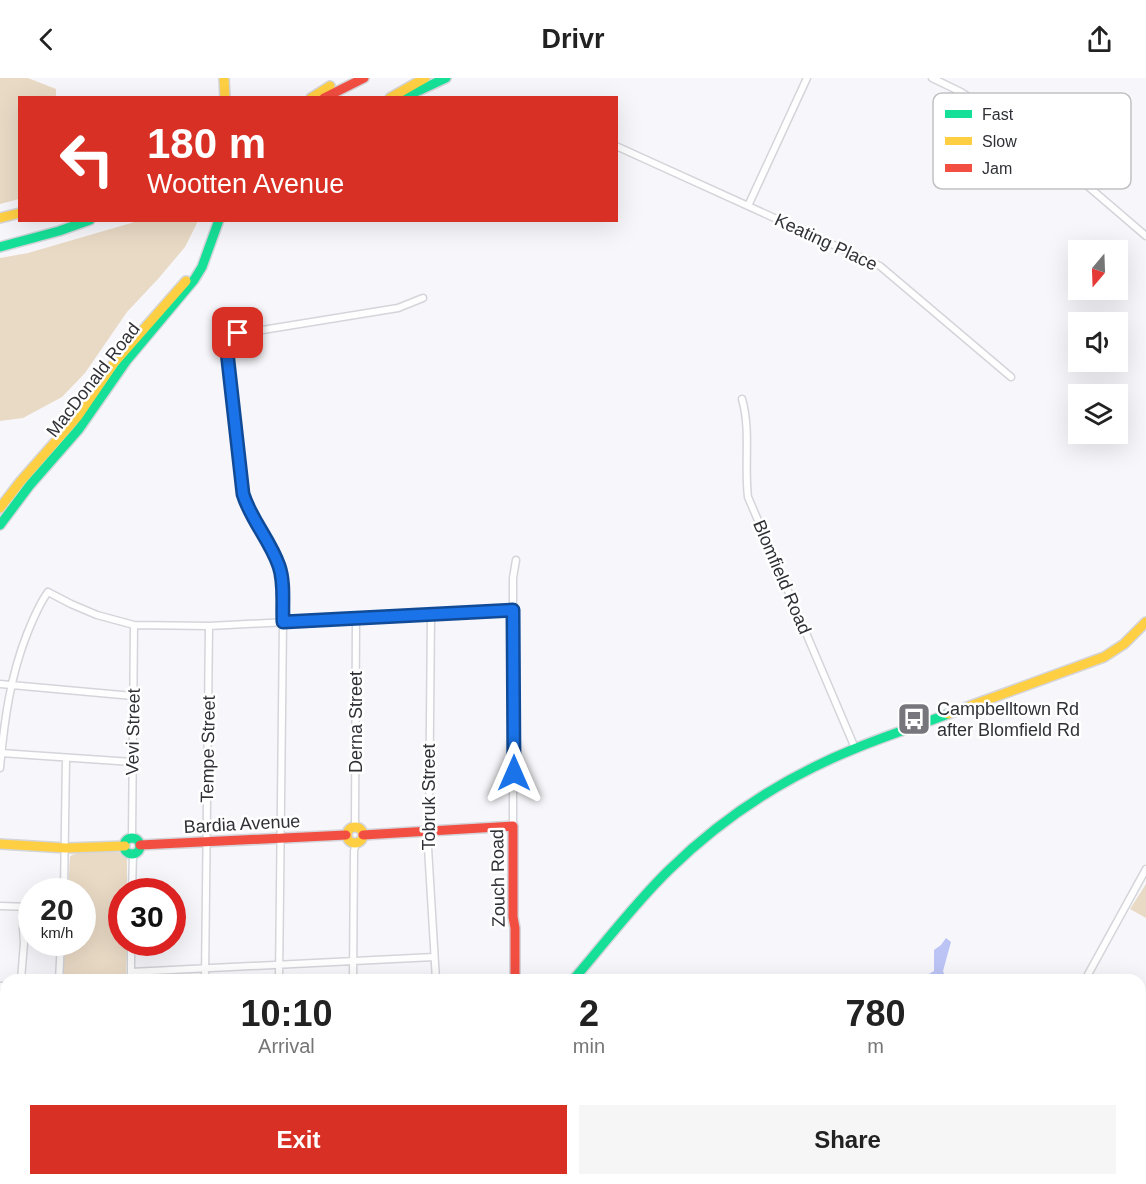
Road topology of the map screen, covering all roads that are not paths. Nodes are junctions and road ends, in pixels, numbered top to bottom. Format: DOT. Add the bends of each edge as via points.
graph roads {
  1 [pos="224,78"];
  2 [pos="347,78"];
  3 [pos="364,78"];
  4 [pos="425,78"];
  5 [pos="446,78"];
  6 [pos="807,78"];
  7 [pos="932,78"];
  8 [pos="963,93"];
  9 [pos="225,96"];
  10 [pos="315,96"];
  11 [pos="328,96"];
  12 [pos="394,96"];
  13 [pos="407,96"];
  14 [pos="618,147"];
  15 [pos="1091,189"];
  16 [pos="748,206"];
  17 [pos="18,214"];
  18 [pos="0,218"];
  19 [pos="84,222"];
  20 [pos="218,222"];
  21 [pos="1146,236"];
  22 [pos="0,247"];
  23 [pos="207,253"];
  24 [pos="423,298"];
  25 [pos="1011,377"];
  26 [pos="742,399"];
  27 [pos="0,508"];
  28 [pos="0,525"];
  29 [pos="516,560"];
  30 [pos="513,610"];
  31 [pos="431,614"];
  32 [pos="356,618"];
  33 [pos="283,622"];
  34 [pos="1146,622"];
  35 [pos="134,625"];
  36 [pos="209,626"];
  37 [pos="0,684"];
  38 [pos="10,686"];
  39 [pos="133,696"];
  40 [pos="855,748"];
  41 [pos="1,753"];
  42 [pos="66,758"];
  43 [pos="132,762"];
  44 [pos="0,768"];
  45 [pos="355,826"];
  46 [pos="513,826"];
  47 [pos="427,831"];
  48 [pos="363,835"];
  49 [pos="346,836"];
  50 [pos="281,838"];
  51 [pos="136,842"];
  52 [pos="207,842"];
  53 [pos="356,843"];
  54 [pos="0,844"];
  55 [pos="125,846"];
  56 [pos="66,848"];
  57 [pos="133,854"];
  58 [pos="1146,869"];
  59 [pos="65,878"];
  60 [pos="132,878"];
  61 [pos="0,906"];
  62 [pos="18,907"];
  63 [pos="23,956"];
  64 [pos="60,956"];
  65 [pos="131,956"];
  66 [pos="434,957"];
  67 [pos="353,961"];
  68 [pos="280,965"];
  69 [pos="206,969"];
  70 [pos="131,972"];
  71 [pos="21,974"];
  72 [pos="59,974"];
  73 [pos="206,974"];
  74 [pos="279,974"];
  75 [pos="353,974"];
  76 [pos="435,974"];
  77 [pos="515,974"];
  78 [pos="578,974"];
  79 [pos="1088,974"];
  1 -- 9 [label="main road"];
  2 -- 10 [label="main road"];
  3 -- 11 [label="main road"];
  4 -- 12 [label="main road"];
  5 -- 13 [label="main road"];
  6 -- 16 [label="street"];
  7 -- 8 [label="street"];
  14 -- 16 [label="street, Keating Place"];
  15 -- 21 [label="street"];
  16 -- 25 [label="street, Keating Place" via="880,266"];
  17 -- 18 [label="main road"];
  19 -- 22 [label="main road"];
  20 -- 23 [label="main road, MacDonald Road"];
  23 -- 27 [label="main road, MacDonald Road"];
  23 -- 28 [label="main road, MacDonald Road" via="194,280"];
  24 -- 33 [label="street" via="398,308 238,333 228,341 243,494 279,567"];
  26 -- 40 [label="street, Blomfield Road" via="746,413 748,497"];
  29 -- 30 [label="street, Zouch Road"];
  30 -- 31 [label="street"];
  30 -- 46 [label="street, Zouch Road"];
  31 -- 32 [label="street"];
  31 -- 47 [label="street, Tobruk Street"];
  32 -- 33 [label="street"];
  32 -- 45 [label="street, Derna Street"];
  33 -- 36 [label="street"];
  33 -- 50 [label="street"];
  34 -- 40 [label="main road" via="1124,644 1092,662"];
  35 -- 36 [label="street"];
  35 -- 38 [label="street" via="97,615 48,592 23,642"];
  35 -- 39 [label="street, Vevi Street"];
  36 -- 52 [label="street, Tempe Street"];
  37 -- 38 [label="street"];
  38 -- 39 [label="street"];
  38 -- 41 [label="street"];
  39 -- 43 [label="street, Vevi Street"];
  40 -- 78 [label="main road" via="765,794 708,836 650,891"];
  41 -- 42 [label="street"];
  41 -- 44 [label="street"];
  42 -- 43 [label="street"];
  42 -- 56 [label="street"];
  43 -- 51 [label="street, Vevi Street"];
  45 -- 48 [label="main road"];
  45 -- 49 [label="main road"];
  46 -- 47 [label="main road"];
  46 -- 77 [label="main road, Zouch Road"];
  47 -- 48 [label="main road"];
  47 -- 66 [label="street, Tobruk Street"];
  48 -- 53 [label="main road"];
  49 -- 50 [label="main road, Bardia Avenue"];
  49 -- 53 [label="main road"];
  50 -- 52 [label="main road, Bardia Avenue"];
  50 -- 68 [label="street"];
  51 -- 52 [label="main road, Bardia Avenue"];
  51 -- 55 [label="main road" via="128,840"];
  51 -- 57 [label="main road" via="137,852"];
  52 -- 69 [label="street, Tempe Street"];
  53 -- 67 [label="street"];
  54 -- 56 [label="main road"];
  55 -- 56 [label="main road"];
  55 -- 57 [label="main road"];
  56 -- 59 [label="street"];
  57 -- 60 [label="street"];
  58 -- 79 [label="street"];
  61 -- 62 [label="street"];
  63 -- 71 [label="street"];
  64 -- 72 [label="street"];
  65 -- 70 [label="street"];
  66 -- 67 [label="street"];
  66 -- 76 [label="street, Tobruk Street"];
  67 -- 68 [label="street"];
  67 -- 75 [label="street"];
  68 -- 69 [label="street"];
  68 -- 74 [label="street"];
  69 -- 70 [label="street"];
  69 -- 73 [label="street, Tempe Street"];
}
